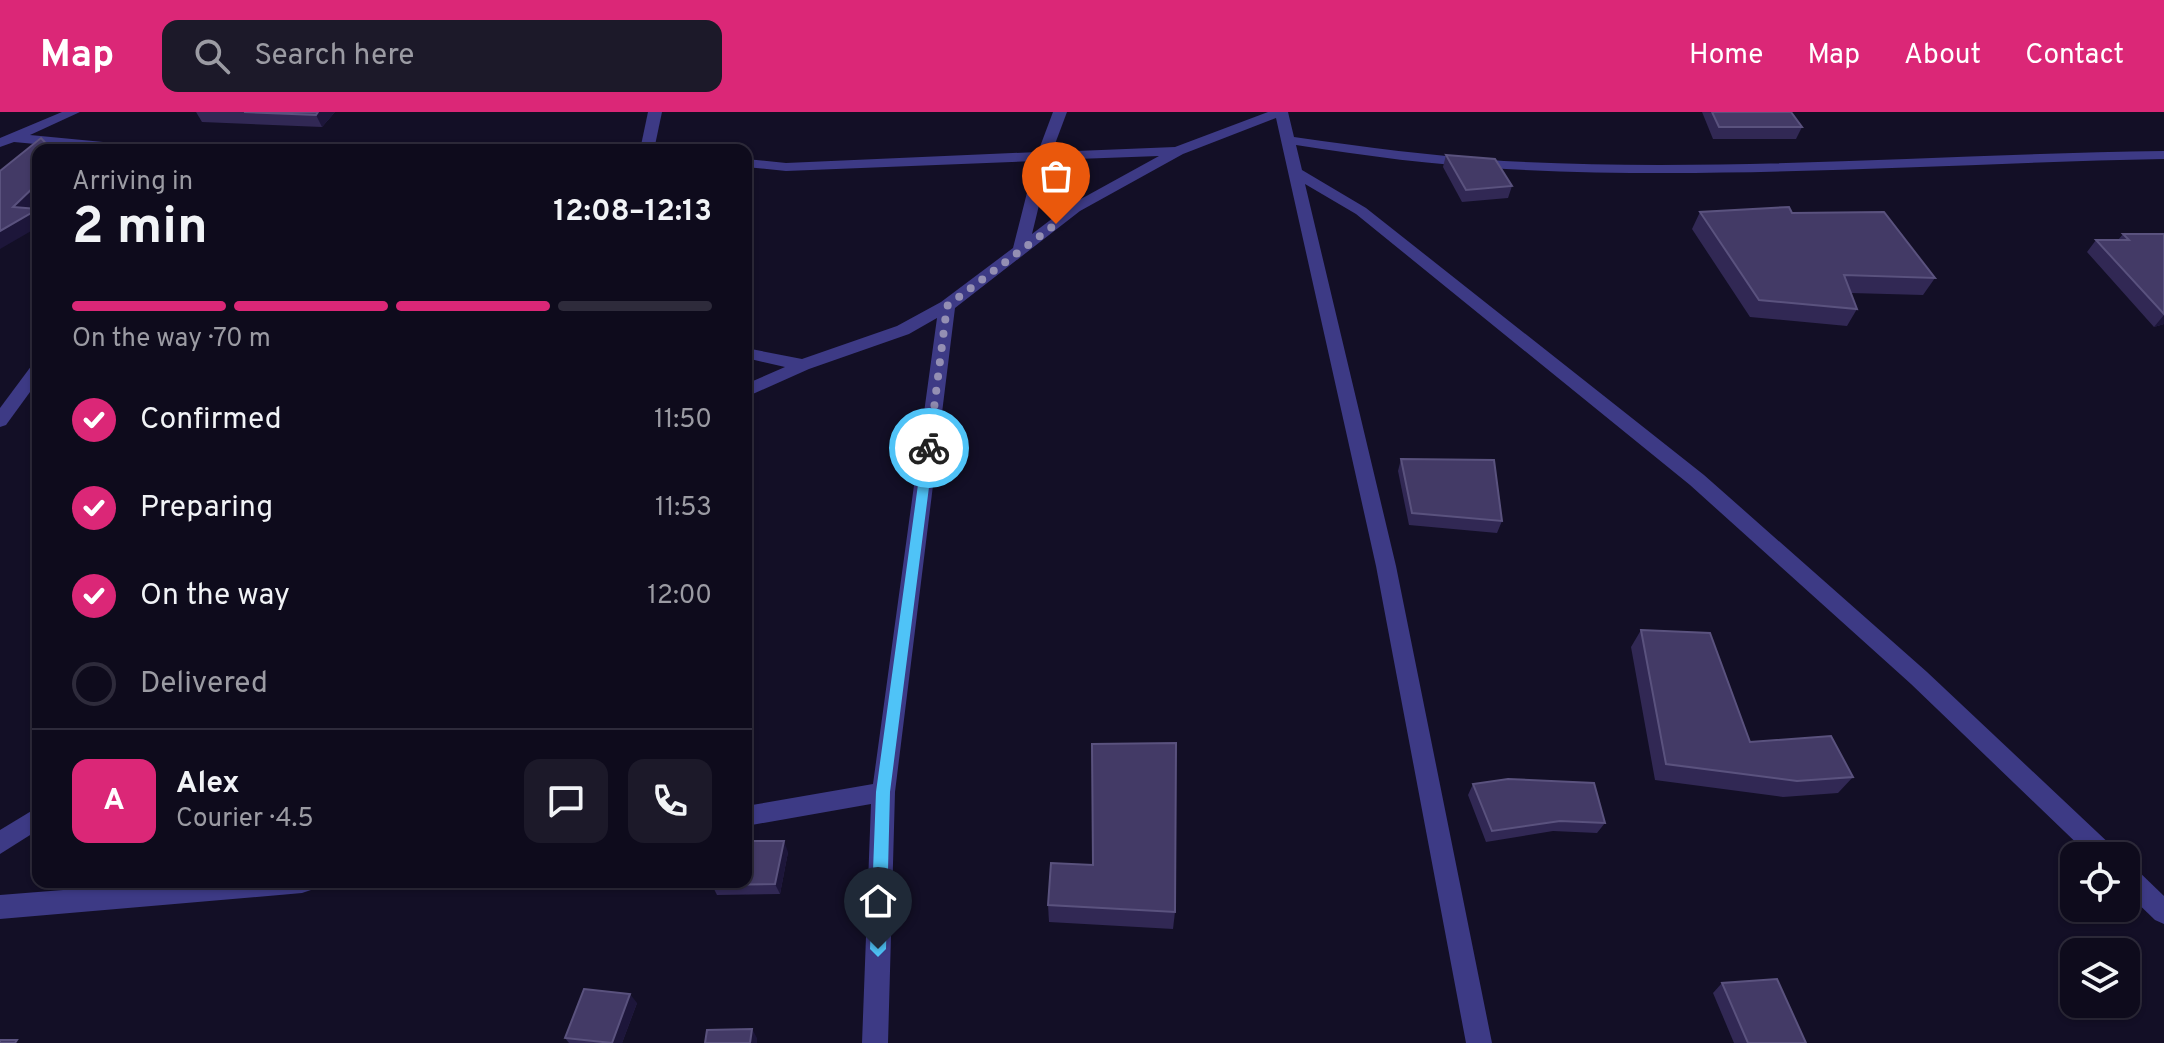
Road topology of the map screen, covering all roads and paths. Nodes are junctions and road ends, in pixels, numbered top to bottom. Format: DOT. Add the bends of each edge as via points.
graph roads {
  1 [pos="73,112"];
  2 [pos="655,112"];
  3 [pos="1060,112"];
  4 [pos="1280,112"];
  5 [pos="6,140"];
  6 [pos="1287,140"];
  7 [pos="62,144"];
  8 [pos="648,144"];
  9 [pos="1178,151"];
  10 [pos="1044,155"];
  11 [pos="2164,155"];
  12 [pos="752,164"];
  13 [pos="1294,172"];
  14 [pos="1019,254"];
  15 [pos="947,306"];
  16 [pos="752,354"];
  17 [pos="803,365"];
  18 [pos="32,377"];
  19 [pos="752,388"];
  20 [pos="0,421"];
  21 [pos="883,792"];
  22 [pos="752,815"];
  23 [pos="32,821"];
  24 [pos="5,837"];
  25 [pos="2091,842"];
  26 [pos="230,888"];
  27 [pos="2140,889"];
  28 [pos="0,907"];
  29 [pos="2164,912"];
  30 [pos="875,1043"];
  31 [pos="1479,1043"];
  1 -- 5 [label="street"];
  2 -- 8 [label="street"];
  3 -- 10 [label="street"];
  4 -- 6 [label="street"];
  4 -- 9 [label="street"];
  5 -- 7 [label="street"];
  6 -- 11 [label="street" via="1399,158 1549,166"];
  6 -- 13 [label="street"];
  9 -- 10 [label="street"];
  9 -- 14 [label="street" via="1075,208"];
  10 -- 12 [label="street" via="786,167"];
  10 -- 14 [label="street"];
  13 -- 25 [label="street" via="1361,211 1697,480 1919,678"];
  13 -- 31 [label="street" via="1386,566"];
  14 -- 15 [label="street"];
  15 -- 17 [label="street" via="903,330"];
  15 -- 21 [label="street"];
  16 -- 17 [label="street"];
  17 -- 19 [label="street"];
  18 -- 20 [label="street"];
  21 -- 22 [label="street"];
  21 -- 30 [label="street"];
  23 -- 24 [label="street"];
  26 -- 28 [label="street"];
  27 -- 29 [label="street"];
}
